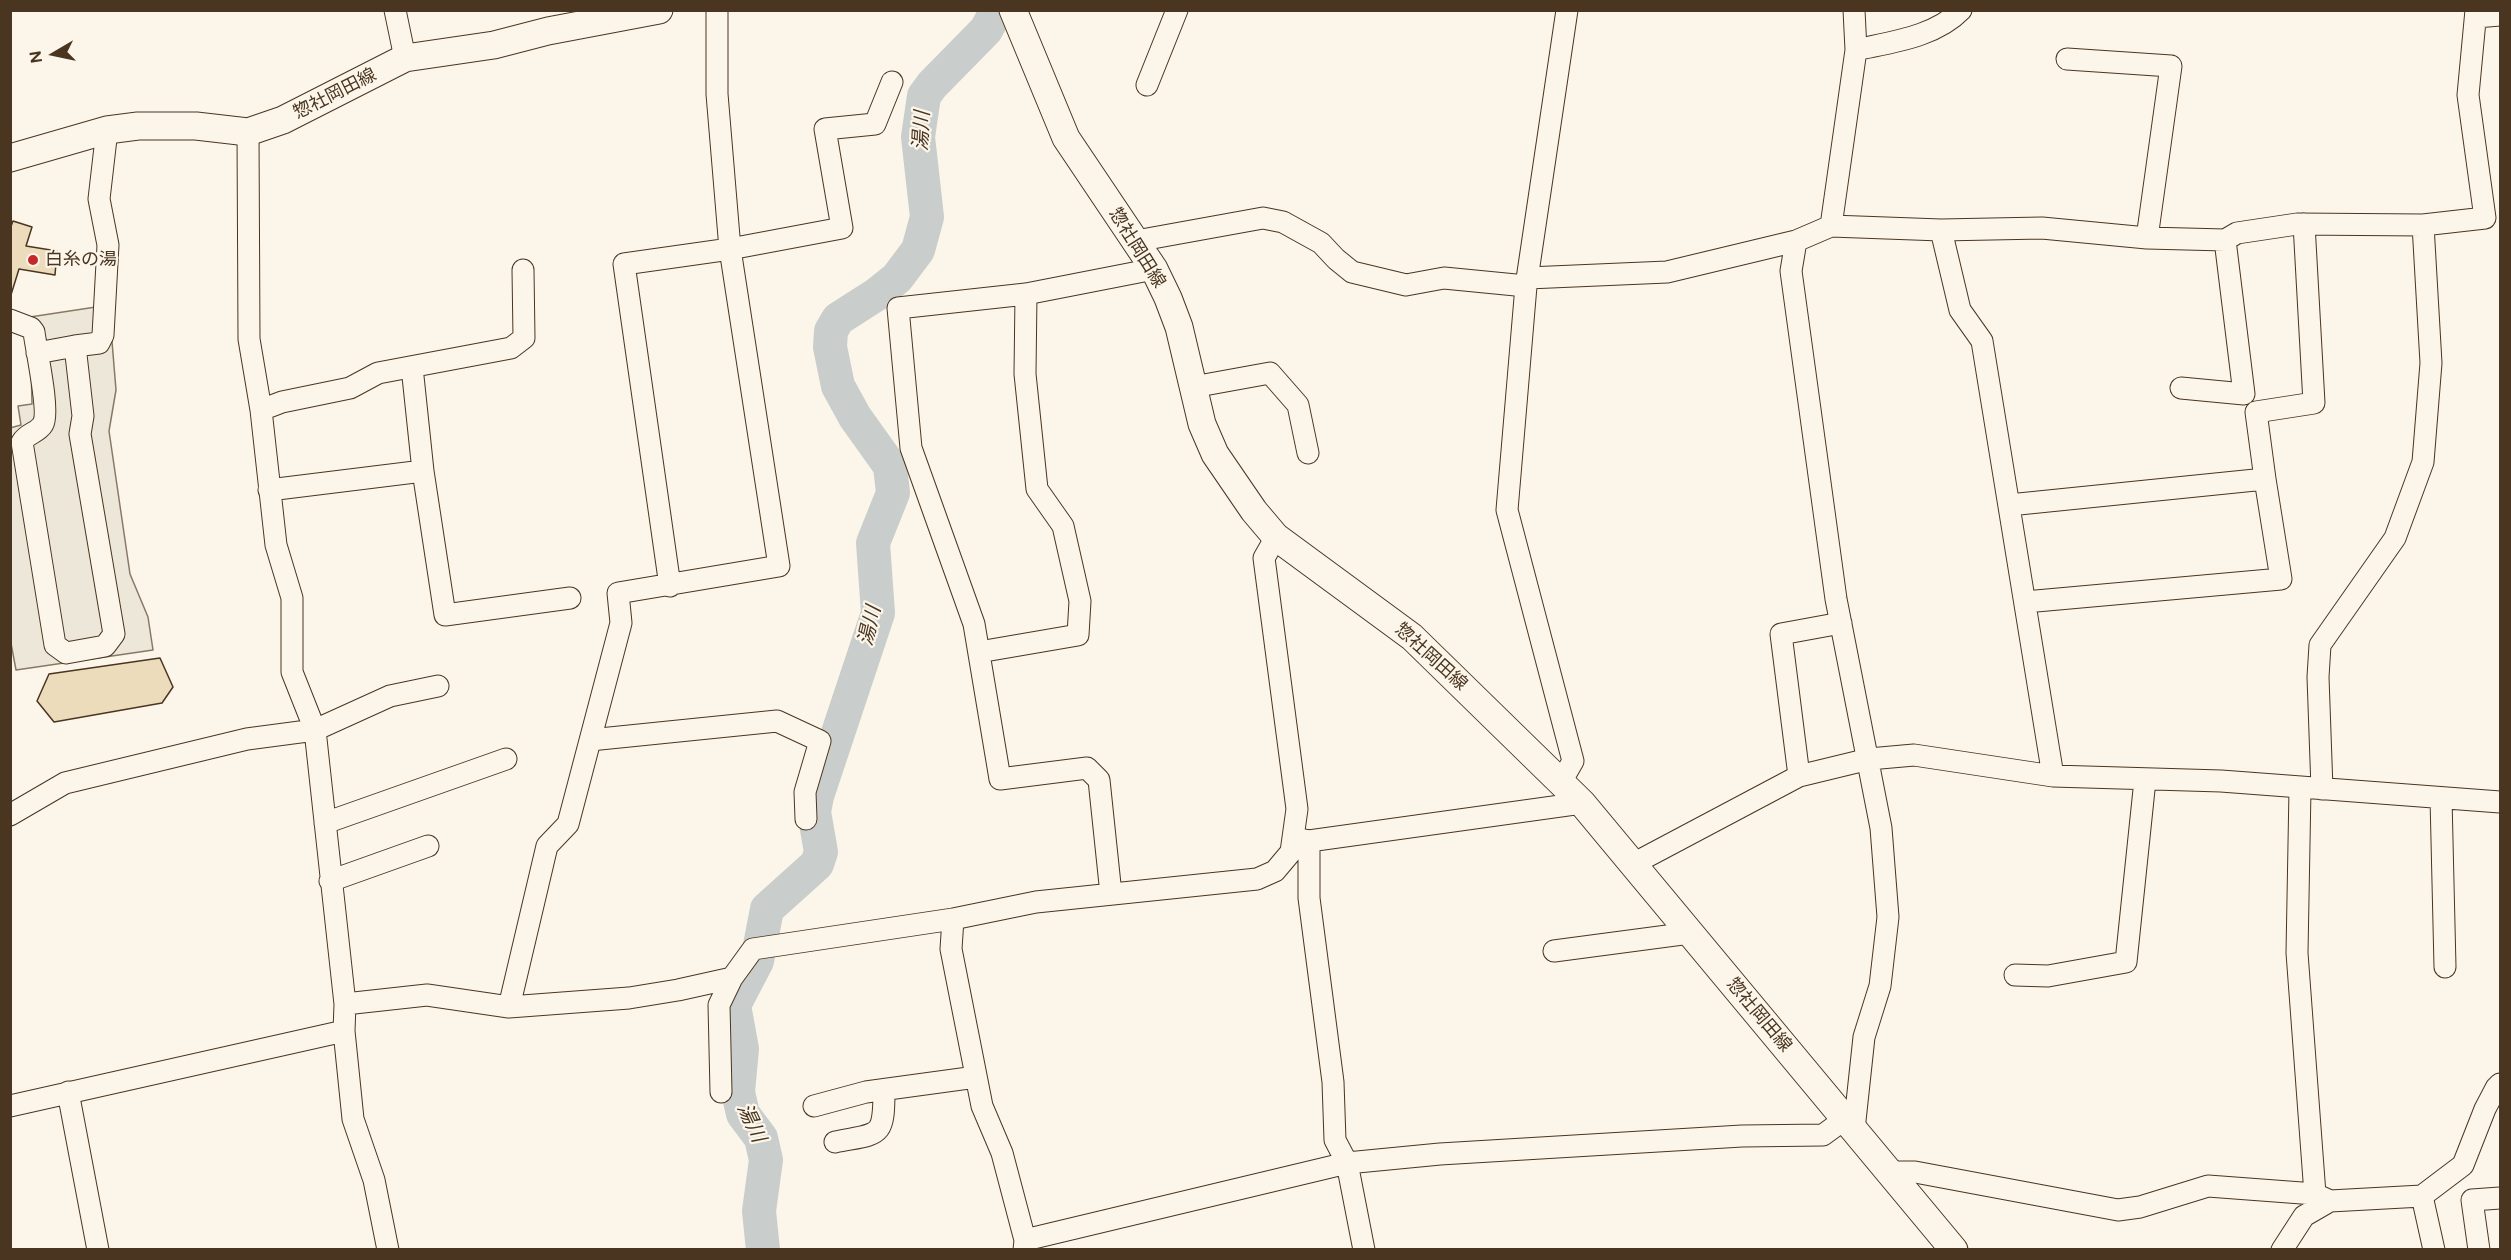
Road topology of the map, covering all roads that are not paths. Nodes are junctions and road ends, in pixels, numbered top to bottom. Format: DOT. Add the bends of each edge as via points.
graph roads {
  1 [pos="395,10"];
  2 [pos="659,10"];
  3 [pos="717,10"];
  4 [pos="1013,10"];
  5 [pos="1177,10"];
  6 [pos="1567,10"];
  7 [pos="1854,10"];
  8 [pos="1961,10"];
  9 [pos="2476,14"];
  10 [pos="2500,15"];
  11 [pos="1856,50"];
  12 [pos="405,58"];
  13 [pos="2067,59"];
  14 [pos="892,82"];
  15 [pos="1147,85"];
  16 [pos="107,130"];
  17 [pos="248,132"];
  18 [pos="10,158"];
  19 [pos="2493,216"];
  20 [pos="2304,224"];
  21 [pos="2423,225"];
  22 [pos="1831,226"];
  23 [pos="1941,230"];
  24 [pos="2147,238"];
  25 [pos="2226,240"];
  26 [pos="1136,241"];
  27 [pos="1796,241"];
  28 [pos="730,249"];
  29 [pos="523,270"];
  30 [pos="1154,270"];
  31 [pos="1527,282"];
  32 [pos="1026,294"];
  33 [pos="10,320"];
  34 [pos="75,346"];
  35 [pos="37,353"];
  36 [pos="412,367"];
  37 [pos="1193,387"];
  38 [pos="2181,388"];
  39 [pos="261,410"];
  40 [pos="1308,453"];
  41 [pos="423,471"];
  42 [pos="2265,479"];
  43 [pos="269,490"];
  44 [pos="2009,505"];
  45 [pos="1276,537"];
  46 [pos="670,586"];
  47 [pos="570,598"];
  48 [pos="2025,602"];
  49 [pos="1841,623"];
  50 [pos="979,652"];
  51 [pos="438,686"];
  52 [pos="315,730"];
  53 [pos="590,740"];
  54 [pos="506,759"];
  55 [pos="1869,759"];
  56 [pos="1798,776"];
  57 [pos="2053,776"];
  58 [pos="2145,780"];
  59 [pos="1561,782"];
  60 [pos="2300,789"];
  61 [pos="2322,789"];
  62 [pos="2441,798"];
  63 [pos="2500,802"];
  64 [pos="1582,803"];
  65 [pos="10,815"];
  66 [pos="806,819"];
  67 [pos="325,823"];
  68 [pos="1301,840"];
  69 [pos="428,846"];
  70 [pos="1634,864"];
  71 [pos="330,881"];
  72 [pos="1111,894"];
  73 [pos="952,919"];
  74 [pos="1690,933"];
  75 [pos="1554,951"];
  76 [pos="2445,967"];
  77 [pos="2015,975"];
  78 [pos="732,978"];
  79 [pos="345,1004"];
  80 [pos="509,1007"];
  81 [pos="344,1031"];
  82 [pos="976,1077"];
  83 [pos="2500,1084"];
  84 [pos="884,1090"];
  85 [pos="68,1092"];
  86 [pos="721,1092"];
  87 [pos="10,1106"];
  88 [pos="814,1106"];
  89 [pos="1850,1125"];
  90 [pos="835,1142"];
  91 [pos="1347,1163"];
  92 [pos="1891,1172"];
  93 [pos="2422,1196"];
  94 [pos="2322,1197"];
  95 [pos="2500,1198"];
  96 [pos="1024,1245"];
  97 [pos="99,1250"];
  98 [pos="388,1250"];
  99 [pos="1364,1250"];
  100 [pos="1954,1250"];
  101 [pos="2282,1250"];
  102 [pos="2434,1250"];
  103 [pos="2479,1250"];
  1 -- 12 [label="street"];
  2 -- 12 [label="main road, 惣社岡田線" via="494,45"];
  3 -- 28 [label="street" via="717,94"];
  4 -- 26 [label="main road, 惣社岡田線" via="1066,138"];
  5 -- 15 [label="street"];
  6 -- 31 [label="street"];
  7 -- 11 [label="street"];
  8 -- 11 [label="street" via="1952,19 1910,38"];
  9 -- 10 [label="street"];
  9 -- 19 [label="street" via="2468,95"];
  11 -- 22 [label="street"];
  12 -- 17 [label="main road, 惣社岡田線" via="283,120"];
  13 -- 24 [label="street" via="2170,66"];
  14 -- 28 [label="street" via="875,124 825,129 842,228"];
  16 -- 17 [label="main road, 惣社岡田線" via="196,126"];
  16 -- 18 [label="main road, 惣社岡田線"];
  16 -- 34 [label="street" via="99,199 108,245 103,335 99,343"];
  17 -- 39 [label="street" via="249,339"];
  19 -- 21 [label="street"];
  20 -- 21 [label="street"];
  20 -- 25 [label="street" via="2236,233"];
  20 -- 42 [label="street" via="2314,403 2256,412"];
  21 -- 61 [label="street" via="2431,363 2423,462 2395,538 2320,645"];
  22 -- 23 [label="street"];
  22 -- 27 [label="street"];
  23 -- 24 [label="street" via="2042,228"];
  23 -- 44 [label="street" via="1960,310 1982,341"];
  24 -- 25 [label="street"];
  25 -- 38 [label="street" via="2244,394"];
  26 -- 30 [label="main road, 惣社岡田線"];
  26 -- 31 [label="street" via="1263,218 1283,222 1321,243 1352,272 1406,285 1444,278"];
  27 -- 31 [label="street" via="1667,272"];
  27 -- 49 [label="street" via="1791,271"];
  28 -- 46 [label="street" via="779,566"];
  28 -- 46 [label="street" via="624,264"];
  29 -- 36 [label="street" via="524,338 511,348"];
  30 -- 32 [label="street"];
  30 -- 37 [label="main road, 惣社岡田線" via="1179,327"];
  31 -- 59 [label="street" via="1507,510 1573,761"];
  32 -- 50 [label="street" via="1025,374 1038,489 1063,526 1080,601 1078,635"];
  32 -- 50 [label="street" via="898,308 911,448 974,624"];
  33 -- 35 [label="street" via="31,328"];
  34 -- 35 [label="street"];
  34 -- 35 [label="street" via="83,416 80,434 114,634 105,646 66,653 55,645 22,442 41,427 46,413"];
  36 -- 39 [label="street" via="378,373 350,388"];
  36 -- 41 [label="street"];
  37 -- 40 [label="street" via="1270,373 1298,405"];
  37 -- 45 [label="main road, 惣社岡田線" via="1215,454 1236,488"];
  39 -- 43 [label="street"];
  41 -- 43 [label="street"];
  41 -- 47 [label="street" via="445,615"];
  42 -- 44 [label="street"];
  42 -- 48 [label="street" via="2281,579"];
  43 -- 52 [label="street" via="276,545 292,598 291,672"];
  44 -- 48 [label="street"];
  45 -- 59 [label="main road, 惣社岡田線" via="1412,637"];
  45 -- 68 [label="street" via="1264,558"];
  46 -- 53 [label="street" via="618,593 621,623"];
  48 -- 57 [label="street"];
  49 -- 55 [label="street"];
  49 -- 56 [label="street" via="1780,634"];
  50 -- 72 [label="street" via="1000,779 1087,768 1099,780"];
  51 -- 52 [label="street" via="390,696"];
  52 -- 65 [label="street" via="247,739 65,783"];
  52 -- 67 [label="street"];
  53 -- 66 [label="street" via="777,721 820,741 805,792"];
  53 -- 80 [label="street" via="568,824 547,846"];
  54 -- 67 [label="street"];
  55 -- 56 [label="street"];
  55 -- 57 [label="street" via="1914,755"];
  55 -- 89 [label="street" via="1881,828 1888,917 1880,986 1864,1037"];
  56 -- 70 [label="street"];
  57 -- 58 [label="street"];
  58 -- 60 [label="street"];
  58 -- 77 [label="street" via="2126,962 2048,976"];
  59 -- 64 [label="main road, 惣社岡田線"];
  60 -- 61 [label="street"];
  60 -- 94 [label="street" via="2296,953"];
  61 -- 62 [label="street"];
  62 -- 63 [label="street"];
  62 -- 76 [label="street"];
  64 -- 68 [label="street"];
  64 -- 70 [label="main road, 惣社岡田線"];
  67 -- 71 [label="street"];
  68 -- 72 [label="street" via="1275,871 1257,879"];
  68 -- 91 [label="street" via="1333,1082 1335,1140"];
  69 -- 71 [label="street"];
  70 -- 74 [label="main road, 惣社岡田線"];
  71 -- 79 [label="street"];
  72 -- 73 [label="street" via="1036,902"];
  73 -- 78 [label="street" via="753,949"];
  73 -- 82 [label="street" via="951,949"];
  74 -- 75 [label="street"];
  74 -- 89 [label="main road, 惣社岡田線"];
  78 -- 80 [label="street" via="629,998"];
  78 -- 86 [label="street" via="719,1005"];
  79 -- 80 [label="street" via="427,995"];
  79 -- 81 [label="street"];
  81 -- 85 [label="street"];
  81 -- 98 [label="street" via="353,1119 374,1180"];
  82 -- 84 [label="street"];
  82 -- 96 [label="street" via="982,1106 1002,1153"];
  83 -- 93 [label="street" via="2485,1109 2463,1165"];
  84 -- 88 [label="street"];
  84 -- 90 [label="street" via="884,1120 879,1130"];
  85 -- 87 [label="street"];
  85 -- 97 [label="street"];
  89 -- 91 [label="street" via="1823,1135 1742,1136"];
  89 -- 92 [label="main road, 惣社岡田線"];
  91 -- 96 [label="street"];
  91 -- 99 [label="street"];
  92 -- 94 [label="street" via="1915,1172 2118,1210 2208,1186"];
  92 -- 100 [label="main road, 惣社岡田線"];
  93 -- 94 [label="street"];
  93 -- 102 [label="street"];
  94 -- 101 [label="street"];
  95 -- 103 [label="street" via="2472,1200"];
}
